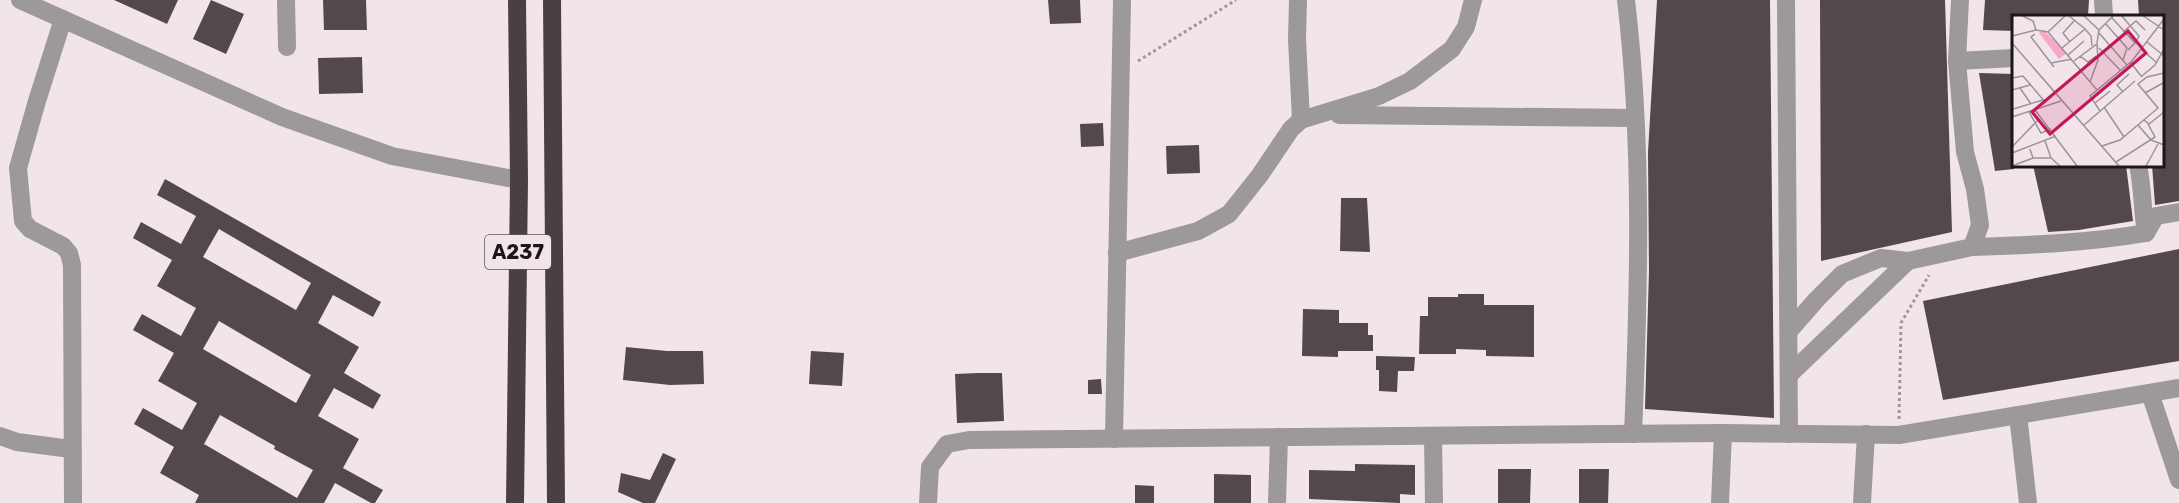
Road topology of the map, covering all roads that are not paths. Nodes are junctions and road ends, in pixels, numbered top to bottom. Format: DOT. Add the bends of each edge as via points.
graph roads {
  1 [pos="20,0"];
  2 [pos="286,0"];
  3 [pos="517,0"];
  4 [pos="552,0"];
  5 [pos="1122,0"];
  6 [pos="1298,0"];
  7 [pos="1473,0"];
  8 [pos="1626,0"];
  9 [pos="1786,0"];
  10 [pos="1960,0"];
  11 [pos="2103,0"];
  12 [pos="2104,15"];
  13 [pos="63,19"];
  14 [pos="287,47"];
  15 [pos="2012,58"];
  16 [pos="1957,61"];
  17 [pos="1322,115"];
  18 [pos="1635,118"];
  19 [pos="1301,120"];
  20 [pos="2138,166"];
  21 [pos="9,167"];
  22 [pos="519,180"];
  23 [pos="2179,212"];
  24 [pos="2146,232"];
  25 [pos="1972,247"];
  26 [pos="1117,252"];
  27 [pos="1908,261"];
  28 [pos="1789,331"];
  29 [pos="1789,375"];
  30 [pos="2179,388"];
  31 [pos="2151,393"];
  32 [pos="2019,415"];
  33 [pos="1723,433"];
  34 [pos="1633,434"];
  35 [pos="1789,434"];
  36 [pos="1866,434"];
  37 [pos="0,436"];
  38 [pos="1433,436"];
  39 [pos="1279,437"];
  40 [pos="1114,439"];
  41 [pos="71,449"];
  42 [pos="2179,480"];
  43 [pos="73,503"];
  44 [pos="515,503"];
  45 [pos="556,503"];
  46 [pos="928,503"];
  47 [pos="1277,503"];
  48 [pos="1434,503"];
  49 [pos="1720,503"];
  50 [pos="1862,503"];
  51 [pos="2028,503"];
  1 -- 13 [label="street"];
  2 -- 14 [label="street"];
  3 -- 22 [label="highway, A237"];
  4 -- 45 [label="highway, A237"];
  5 -- 26 [label="street"];
  6 -- 19 [label="street"];
  7 -- 17 [label="street" via="1466,27 1452,49 1410,81"];
  8 -- 18 [label="street"];
  9 -- 28 [label="street"];
  10 -- 16 [label="street"];
  11 -- 12 [label="street"];
  13 -- 21 [label="street" via="37,100"];
  13 -- 22 [label="street" via="282,117 392,156"];
  15 -- 16 [label="street"];
  16 -- 25 [label="street" via="1965,152 1980,225"];
  17 -- 18 [label="street"];
  17 -- 19 [label="street"];
  18 -- 34 [label="street" via="1639,238"];
  19 -- 26 [label="street" via="1229,214 1198,231"];
  20 -- 24 [label="street"];
  21 -- 41 [label="street" via="23,221 30,229 63,246 72,265"];
  22 -- 44 [label="highway, A237"];
  23 -- 24 [label="street" via="2156,216"];
  24 -- 25 [label="street" via="2052,245"];
  25 -- 27 [label="street"];
  26 -- 40 [label="street"];
  27 -- 28 [label="street" via="1881,258 1842,274"];
  27 -- 29 [label="street"];
  28 -- 29 [label="street"];
  29 -- 35 [label="street"];
  30 -- 31 [label="street"];
  31 -- 32 [label="street"];
  31 -- 42 [label="street"];
  32 -- 36 [label="street" via="1899,435"];
  32 -- 51 [label="street"];
  33 -- 34 [label="street"];
  33 -- 35 [label="street"];
  33 -- 49 [label="street"];
  34 -- 38 [label="street"];
  35 -- 36 [label="street"];
  36 -- 50 [label="street"];
  37 -- 41 [label="street"];
  38 -- 39 [label="street"];
  38 -- 48 [label="street"];
  39 -- 40 [label="street"];
  39 -- 47 [label="street"];
  40 -- 46 [label="street" via="969,440 947,444 930,467"];
  41 -- 43 [label="street"];
}
